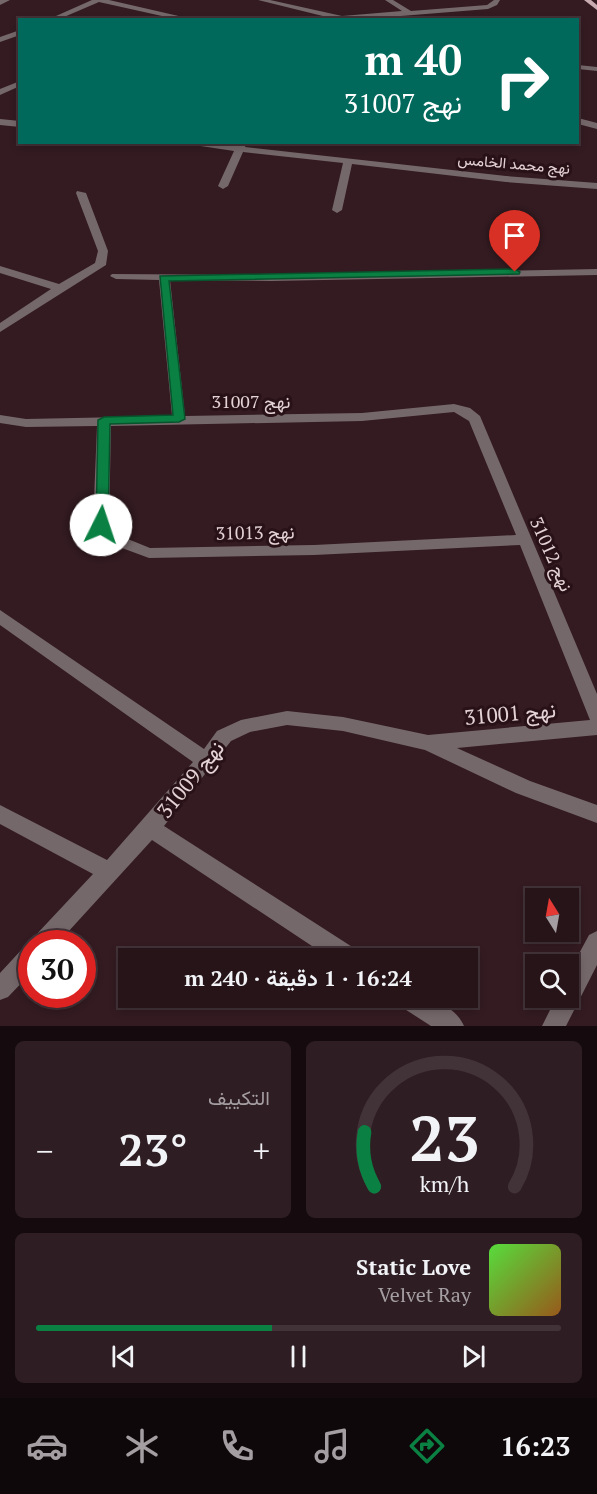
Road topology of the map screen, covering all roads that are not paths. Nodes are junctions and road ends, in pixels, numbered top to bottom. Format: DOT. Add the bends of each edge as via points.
graph roads {
  1 [pos="7,0"];
  2 [pos="99,0"];
  3 [pos="152,0"];
  4 [pos="261,0"];
  5 [pos="388,0"];
  6 [pos="497,0"];
  7 [pos="587,0"];
  8 [pos="0,3"];
  9 [pos="137,6"];
  10 [pos="597,8"];
  11 [pos="157,11"];
  12 [pos="408,12"];
  13 [pos="55,18"];
  14 [pos="144,18"];
  15 [pos="185,18"];
  16 [pos="417,18"];
  17 [pos="18,33"];
  18 [pos="0,40"];
  19 [pos="579,67"];
  20 [pos="597,69"];
  21 [pos="18,84"];
  22 [pos="0,92"];
  23 [pos="579,121"];
  24 [pos="0,122"];
  25 [pos="18,124"];
  26 [pos="597,126"];
  27 [pos="210,144"];
  28 [pos="241,146"];
  29 [pos="348,162"];
  30 [pos="223,186"];
  31 [pos="597,186"];
  32 [pos="81,193"];
  33 [pos="337,210"];
  34 [pos="0,269"];
  35 [pos="597,272"];
  36 [pos="116,276"];
  37 [pos="164,278"];
  38 [pos="60,288"];
  39 [pos="0,328"];
  40 [pos="465,411"];
  41 [pos="0,419"];
  42 [pos="179,419"];
  43 [pos="104,420"];
  44 [pos="524,540"];
  45 [pos="0,616"];
  46 [pos="597,717"];
  47 [pos="597,727"];
  48 [pos="428,743"];
  49 [pos="206,761"];
  50 [pos="0,814"];
  51 [pos="597,814"];
  52 [pos="150,828"];
  53 [pos="109,872"];
  54 [pos="55,930"];
  55 [pos="597,942"];
  56 [pos="334,948"];
  57 [pos="18,970"];
  58 [pos="0,989"];
  59 [pos="424,1008"];
  60 [pos="452,1026"];
  61 [pos="554,1026"];
  1 -- 8 [label="street"];
  2 -- 9 [label="street"];
  2 -- 13 [label="street"];
  3 -- 9 [label="street"];
  4 -- 12 [label="street" via="342,18"];
  5 -- 12 [label="street"];
  6 -- 12 [label="street" via="488,7"];
  7 -- 10 [label="main road"];
  9 -- 11 [label="street"];
  11 -- 14 [label="street"];
  11 -- 15 [label="street"];
  12 -- 16 [label="street"];
  17 -- 18 [label="street"];
  19 -- 20 [label="street"];
  21 -- 22 [label="street"];
  23 -- 26 [label="street"];
  24 -- 25 [label="street"];
  27 -- 28 [label="street, نهج محمد الخامس"];
  28 -- 29 [label="street, نهج محمد الخامس"];
  28 -- 30 [label="street"];
  29 -- 31 [label="street, نهج محمد الخامس"];
  29 -- 33 [label="street"];
  32 -- 38 [label="street" via="103,251 100,265"];
  34 -- 38 [label="street"];
  35 -- 37 [label="street"];
  36 -- 37 [label="street"];
  37 -- 42 [label="street"];
  38 -- 39 [label="street"];
  40 -- 42 [label="street, نهج 31007" via="454,408 362,417"];
  40 -- 44 [label="street, نهج 31012" via="475,419"];
  41 -- 43 [label="street, نهج 31007" via="26,423"];
  42 -- 43 [label="street, نهج 31007"];
  43 -- 44 [label="street, نهج 31013" via="101,525 108,537 149,553"];
  44 -- 46 [label="street, نهج 31012" via="542,575"];
  45 -- 49 [label="street"];
  47 -- 48 [label="street, نهج 31001"];
  48 -- 49 [label="street, نهج 31009" via="343,724 287,718 247,724 224,736"];
  48 -- 51 [label="street" via="523,787"];
  49 -- 52 [label="street, نهج 31009"];
  50 -- 53 [label="street"];
  52 -- 53 [label="street"];
  52 -- 56 [label="street, نهج 31009"];
  53 -- 54 [label="street"];
  55 -- 61 [label="street"];
  57 -- 58 [label="street"];
  59 -- 60 [label="street"];
}
